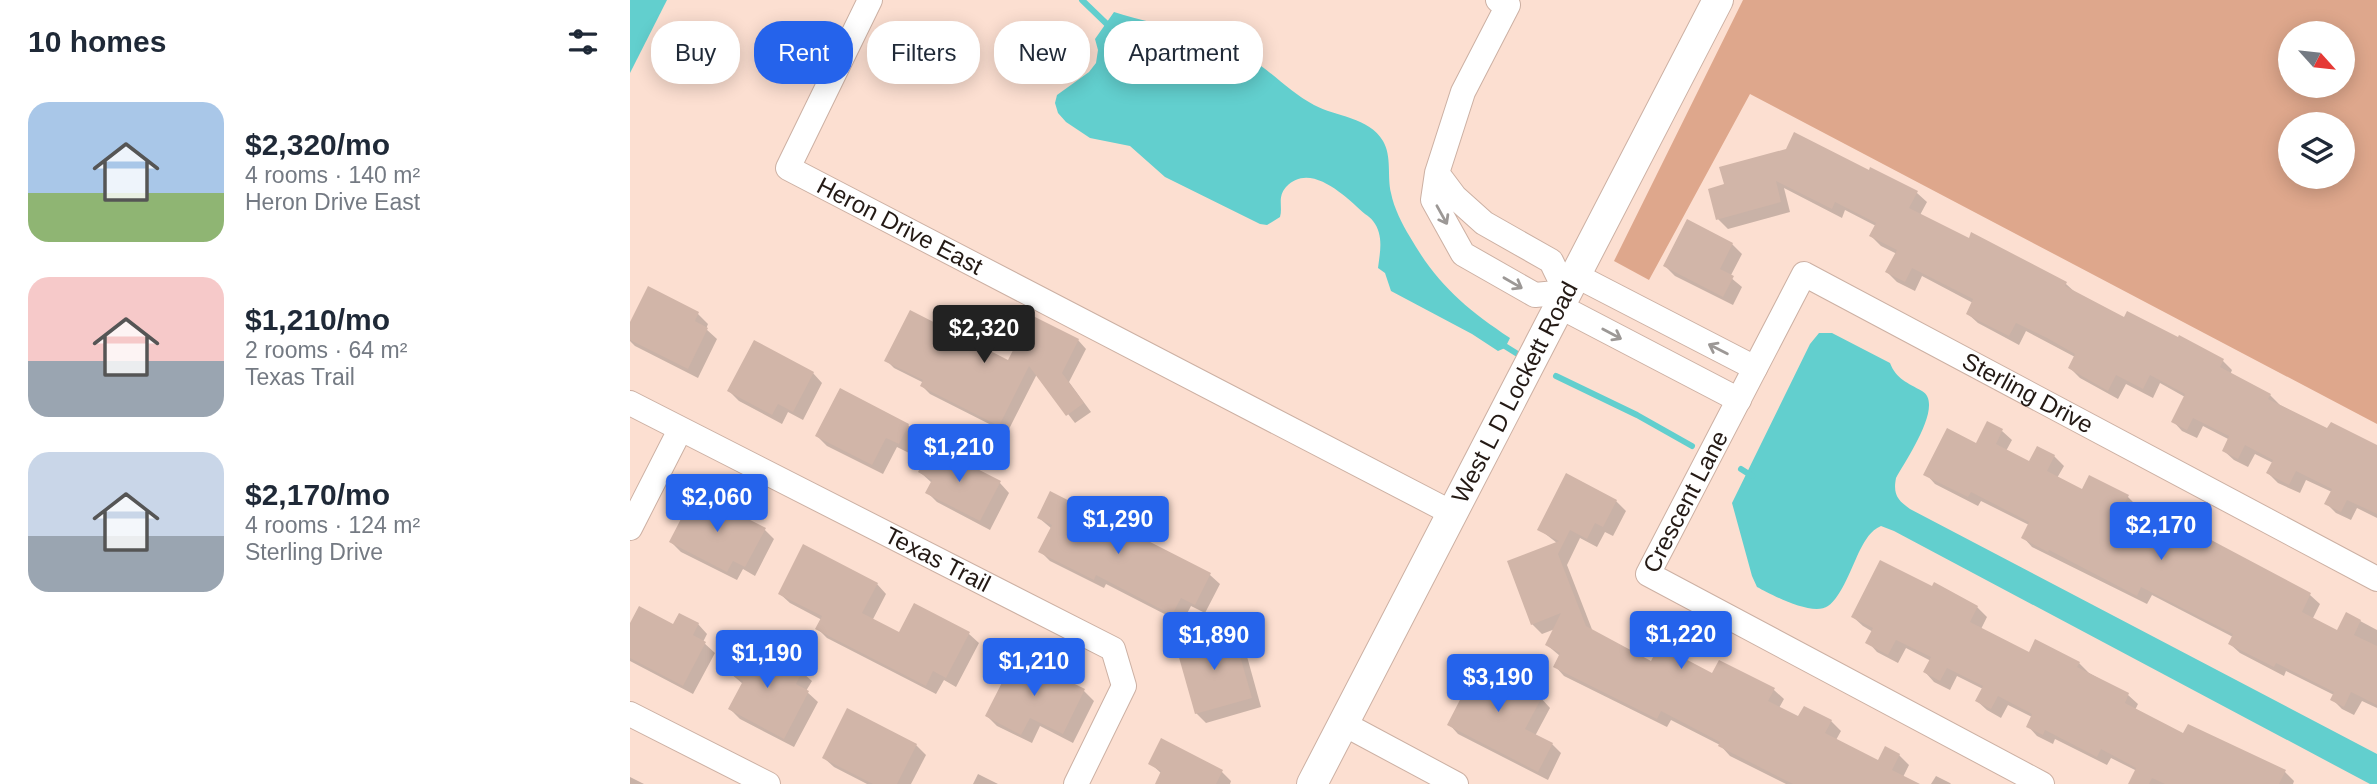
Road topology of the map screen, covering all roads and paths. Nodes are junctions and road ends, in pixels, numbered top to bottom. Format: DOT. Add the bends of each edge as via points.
graph roads {
  1 [pos="870,0"];
  2 [pos="1498,0"];
  3 [pos="1718,0"];
  4 [pos="1437,173"];
  5 [pos="1567,291"];
  6 [pos="1755,368"];
  7 [pos="1739,400"];
  8 [pos="630,403"];
  9 [pos="681,430"];
  10 [pos="1452,513"];
  11 [pos="630,528"];
  12 [pos="2377,579"];
  13 [pos="630,714"];
  14 [pos="1344,724"];
  15 [pos="768,784"];
  16 [pos="1076,784"];
  17 [pos="1312,784"];
  18 [pos="1457,784"];
  19 [pos="2042,784"];
  1 -- 10 [label="street, Heron Drive East" via="788,168"];
  2 -- 4 [label="street" via="1508,5 1463,92"];
  3 -- 5 [label="main road, West L D Lockett Road"];
  4 -- 5 [label="street" via="1484,223 1551,261"];
  4 -- 5 [label="street, one-way" via="1433,200 1463,254 1535,295"];
  6 -- 5 [label="street, one-way"];
  5 -- 7 [label="street, Crescent Lane, one-way"];
  5 -- 10 [label="main road, West L D Lockett Road"];
  6 -- 7 [label="street, Sterling Drive"];
  6 -- 12 [label="street, Sterling Drive" via="1804,274"];
  7 -- 19 [label="street, Crescent Lane" via="1648,574"];
  8 -- 9 [label="street, Texas Trail"];
  9 -- 11 [label="street"];
  9 -- 16 [label="street, Texas Trail" via="1112,649 1125,686"];
  10 -- 14 [label="main road, West L D Lockett Road"];
  13 -- 15 [label="street"];
  14 -- 17 [label="main road, West L D Lockett Road"];
  14 -- 18 [label="street"];
}
